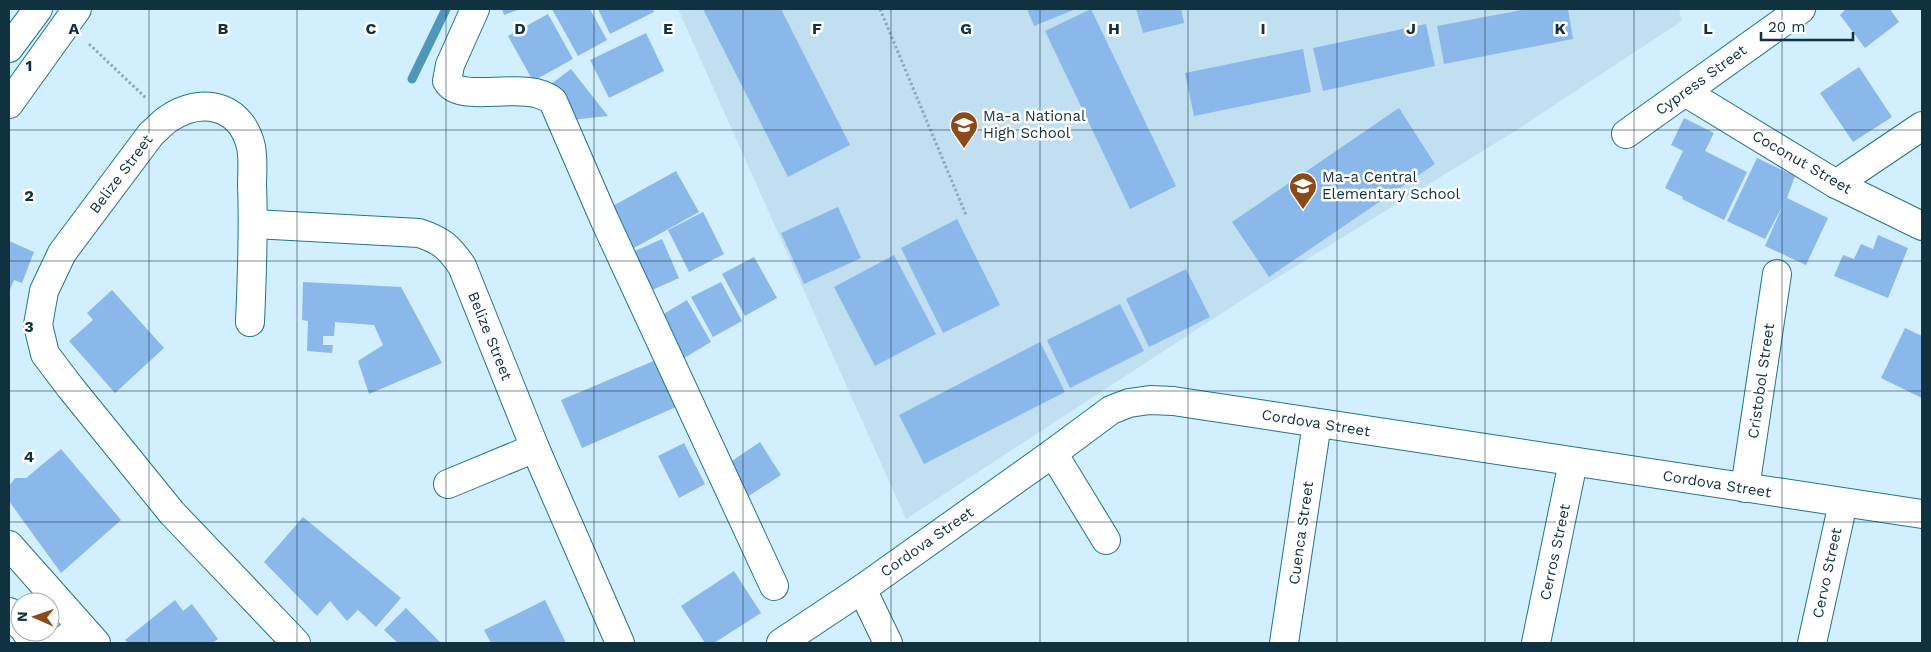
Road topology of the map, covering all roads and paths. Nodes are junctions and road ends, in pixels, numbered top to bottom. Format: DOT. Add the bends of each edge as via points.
graph roads {
  1 [pos="38,9"];
  2 [pos="475,9"];
  3 [pos="880,9"];
  4 [pos="1801,9"];
  5 [pos="72,16"];
  6 [pos="9,48"];
  7 [pos="1685,92"];
  8 [pos="9,104"];
  9 [pos="169,119"];
  10 [pos="1922,126"];
  11 [pos="1626,134"];
  12 [pos="1836,184"];
  13 [pos="966,215"];
  14 [pos="254,224"];
  15 [pos="1922,226"];
  16 [pos="1777,274"];
  17 [pos="250,322"];
  18 [pos="1317,423"];
  19 [pos="535,448"];
  20 [pos="1053,453"];
  21 [pos="1573,462"];
  22 [pos="448,484"];
  23 [pos="1745,488"];
  24 [pos="1843,503"];
  25 [pos="1922,514"];
  26 [pos="1106,540"];
  27 [pos="9,545"];
  28 [pos="774,586"];
  29 [pos="862,589"];
  30 [pos="79,638"];
  31 [pos="296,643"];
  32 [pos="620,643"];
  33 [pos="781,643"];
  34 [pos="888,643"];
  35 [pos="1284,643"];
  36 [pos="1536,643"];
  37 [pos="1812,643"];
  1 -- 6 [label="street"];
  2 -- 28 [label="street" via="450,65 447,81 462,92 529,91 553,101 605,222"];
  3 -- 13 [label="path"];
  4 -- 7 [label="street, Cypress Street"];
  5 -- 8 [label="street"];
  5 -- 9 [label="path"];
  7 -- 11 [label="street, Cypress Street"];
  7 -- 12 [label="street, Coconut Street"];
  9 -- 14 [label="street, Belize Street" via="184,110 203,106 220,108 235,116 244,126 251,145"];
  9 -- 31 [label="street, Belize Street" via="151,134 62,253 44,290 38,325 45,354 172,513"];
  10 -- 12 [label="street"];
  12 -- 15 [label="street, Coconut Street"];
  14 -- 17 [label="street"];
  14 -- 19 [label="street, Belize Street" via="419,233 437,239 462,266"];
  16 -- 23 [label="street, Cristobol Street"];
  18 -- 20 [label="street, Cordova Street" via="1150,400 1112,410"];
  18 -- 21 [label="street, Cordova Street"];
  18 -- 35 [label="street, Cuenca Street"];
  19 -- 22 [label="street"];
  19 -- 32 [label="street, Belize Street"];
  20 -- 26 [label="street"];
  20 -- 29 [label="street, Cordova Street"];
  21 -- 23 [label="street, Cordova Street"];
  21 -- 36 [label="street, Cerros Street"];
  23 -- 24 [label="street, Cordova Street"];
  24 -- 25 [label="street, Cordova Street"];
  24 -- 37 [label="street, Cervo Street"];
  27 -- 30 [label="street"];
  29 -- 33 [label="street, Cordova Street"];
  29 -- 34 [label="street"];
}
